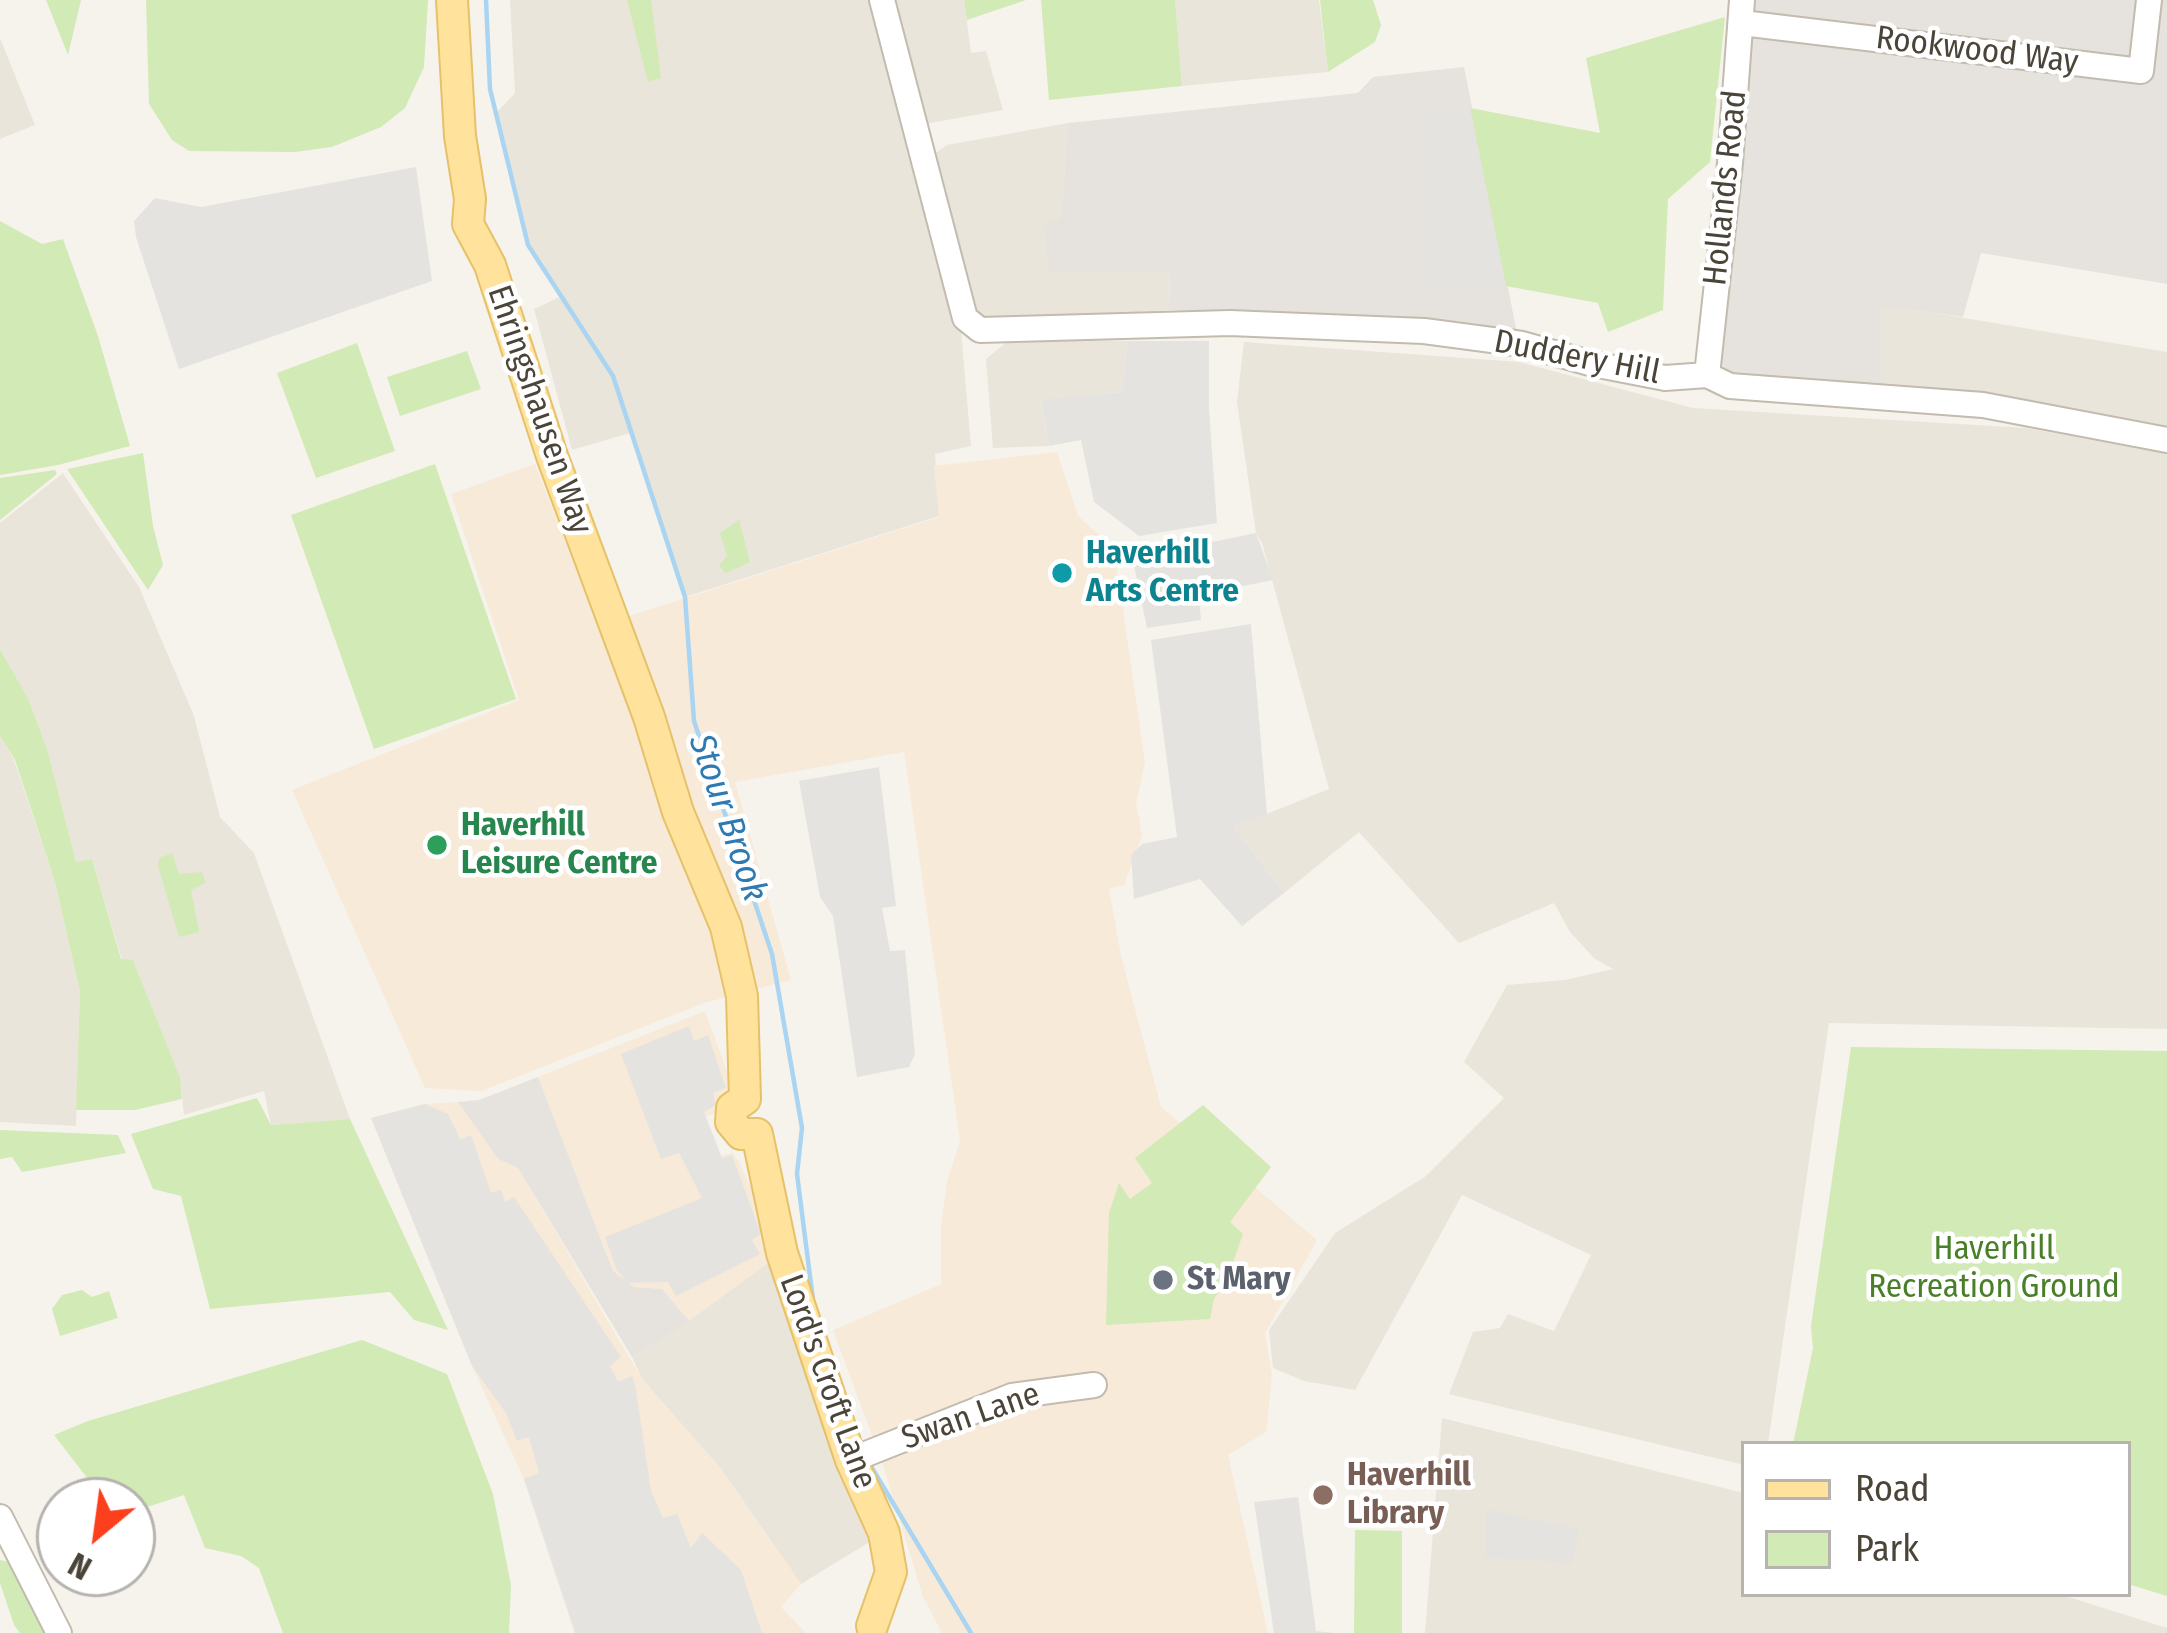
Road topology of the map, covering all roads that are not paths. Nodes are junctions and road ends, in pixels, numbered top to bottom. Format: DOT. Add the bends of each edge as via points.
graph roads {
  1 [pos="452,0"];
  2 [pos="882,0"];
  3 [pos="2149,0"];
  4 [pos="1742,12"];
  5 [pos="1707,375"];
  6 [pos="2167,440"];
  7 [pos="745,1099"];
  8 [pos="1094,1385"];
  9 [pos="853,1460"];
  10 [pos="0,1517"];
  11 [pos="865,1630"];
  12 [pos="59,1633"];
  1 -- 7 [label="main road, Ehringshausen Way" via="468,224 490,266 678,812 726,927 742,996"];
  2 -- 5 [label="street, Duddery Hill" via="965,318 980,330 1231,323 1424,331 1665,378"];
  3 -- 4 [label="street, Rookwood Way" via="2141,71"];
  4 -- 5 [label="street, Hollands Road"];
  5 -- 6 [label="street, Duddery Hill" via="1730,386 1983,405"];
  7 -- 9 [label="main road, Lord's Croft Lane" via="731,1122 741,1134 757,1134 782,1253"];
  8 -- 9 [label="street, Swan Lane" via="1012,1396"];
  9 -- 11 [label="main road, Lord's Croft Lane" via="892,1572"];
  10 -- 12 [label="street"];
}
